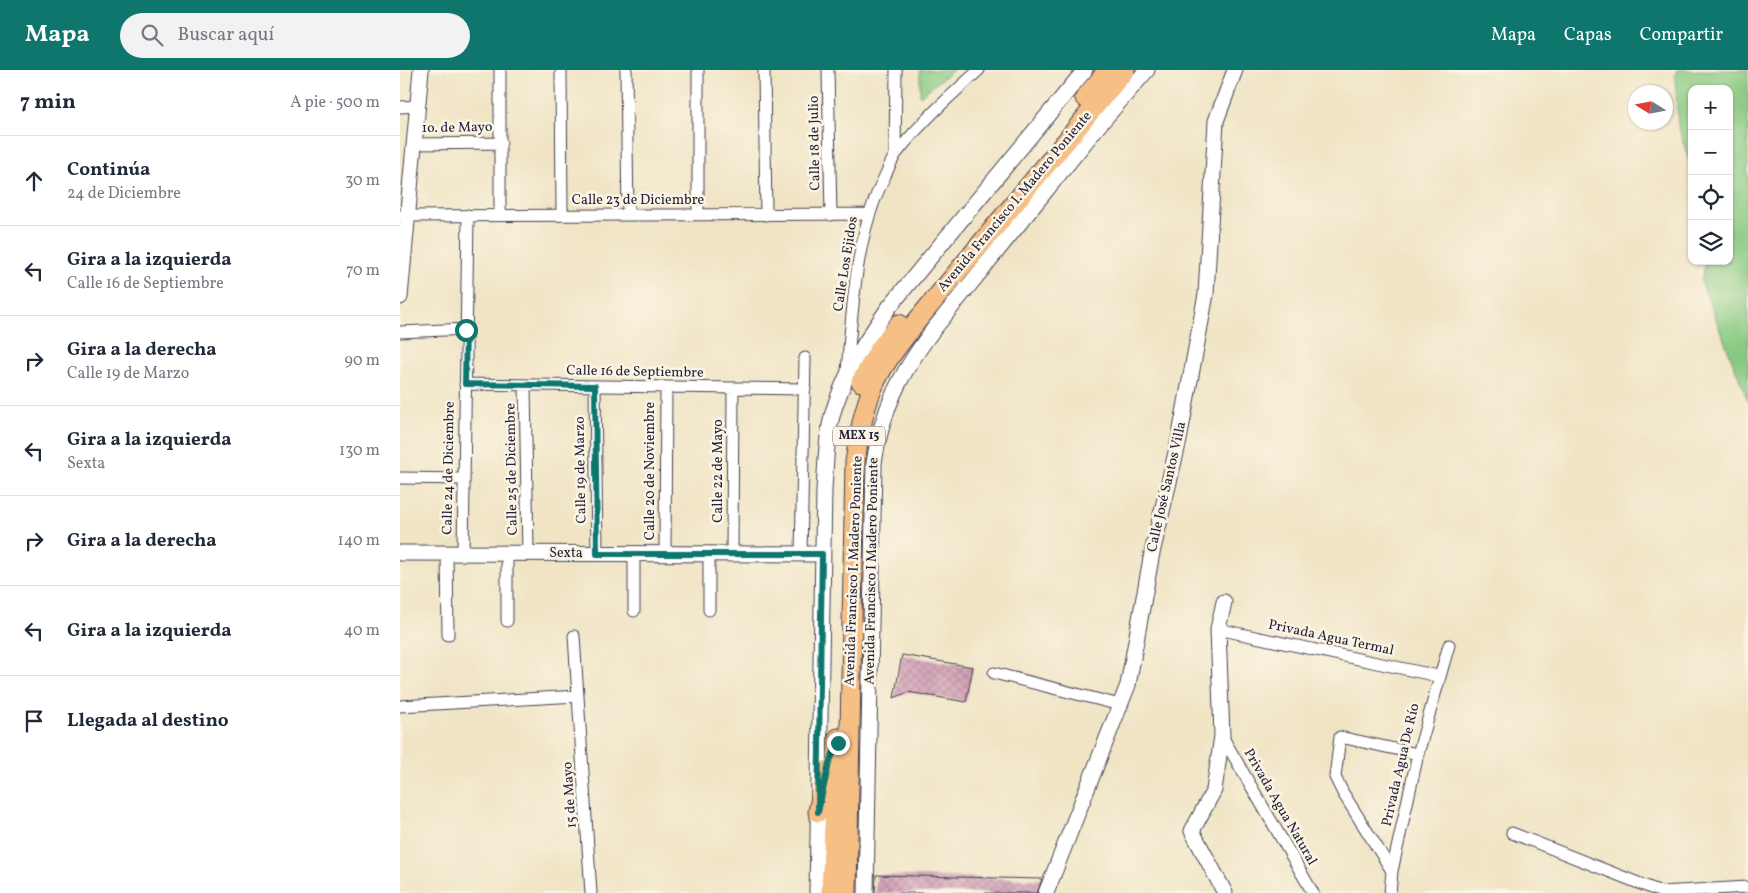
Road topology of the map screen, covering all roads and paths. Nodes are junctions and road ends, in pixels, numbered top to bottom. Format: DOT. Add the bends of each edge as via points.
graph roads {
  1 [pos="421,70"];
  2 [pos="500,70"];
  3 [pos="561,70"];
  4 [pos="626,70"];
  5 [pos="698,70"];
  6 [pos="764,70"];
  7 [pos="828,70"];
  8 [pos="896,70"];
  9 [pos="979,70"];
  10 [pos="1085,70"];
  11 [pos="1108,70"];
  12 [pos="1125,70"];
  13 [pos="1147,70"];
  14 [pos="1235,70"];
  15 [pos="418,106"];
  16 [pos="400,107"];
  17 [pos="501,143"];
  18 [pos="414,144"];
  19 [pos="895,155"];
  20 [pos="500,214"];
  21 [pos="562,214"];
  22 [pos="869,214"];
  23 [pos="468,215"];
  24 [pos="628,215"];
  25 [pos="698,215"];
  26 [pos="766,215"];
  27 [pos="831,215"];
  28 [pos="404,216"];
  29 [pos="400,297"];
  30 [pos="466,330"];
  31 [pos="400,332"];
  32 [pos="805,358"];
  33 [pos="845,383"];
  34 [pos="465,384"];
  35 [pos="525,385"];
  36 [pos="595,386"];
  37 [pos="666,387"];
  38 [pos="733,388"];
  39 [pos="804,389"];
  40 [pos="400,478"];
  41 [pos="464,479"];
  42 [pos="400,553"];
  43 [pos="447,553"];
  44 [pos="463,553"];
  45 [pos="507,553"];
  46 [pos="528,553"];
  47 [pos="597,554"];
  48 [pos="634,554"];
  49 [pos="665,554"];
  50 [pos="709,554"];
  51 [pos="732,554"];
  52 [pos="801,554"];
  53 [pos="822,554"];
  54 [pos="1224,602"];
  55 [pos="709,610"];
  56 [pos="634,611"];
  57 [pos="508,621"];
  58 [pos="1218,628"];
  59 [pos="448,635"];
  60 [pos="574,636"];
  61 [pos="1449,645"];
  62 [pos="994,673"];
  63 [pos="1438,676"];
  64 [pos="578,696"];
  65 [pos="1120,705"];
  66 [pos="400,706"];
  67 [pos="1222,736"];
  68 [pos="838,743"];
  69 [pos="1418,754"];
  70 [pos="818,812"];
  71 [pos="1512,833"];
  72 [pos="1392,872"];
  73 [pos="824,886"];
  74 [pos="1748,887"];
  75 [pos="591,893"];
  76 [pos="847,893"];
  77 [pos="866,893"];
  78 [pos="1046,893"];
  79 [pos="1225,893"];
  80 [pos="1313,893"];
  81 [pos="1390,893"];
  1 -- 15 [label="street"];
  2 -- 17 [label="street, 1o. de Mayo"];
  3 -- 21 [label="street"];
  4 -- 24 [label="street"];
  5 -- 25 [label="street"];
  6 -- 26 [label="street"];
  7 -- 27 [label="street, Calle 18 de Julio"];
  8 -- 19 [label="street"];
  9 -- 19 [label="street, Calle Los Ejidos" via="938,107"];
  10 -- 33 [label="street, Avenida Francisco I. Madero Poniente" via="890,306 862,346"];
  11 -- 68 [label="main road, Avenida Francisco I. Madero Poniente / MEX 15" via="905,315 879,350 861,382 843,462"];
  12 -- 76 [label="main road, Avenida Francisco I. Madero Poniente / MEX 15" via="916,322 891,355 871,394 855,462"];
  13 -- 77 [label="street, Avenida Francisco I Madero Poniente" via="933,330 911,359 884,413 874,463"];
  14 -- 65 [label="street, Calle José Santos Villa" via="1216,121 1206,294 1128,685"];
  15 -- 16 [label="street"];
  15 -- 18 [label="street"];
  17 -- 18 [label="street, 1o. de Mayo"];
  17 -- 20 [label="street, 1o. de Mayo"];
  18 -- 28 [label="street"];
  19 -- 22 [label="street, Calle Los Ejidos"];
  20 -- 21 [label="street, Calle 23 de Diciembre"];
  20 -- 23 [label="street, Calle 23 de Diciembre"];
  21 -- 24 [label="street, Calle 23 de Diciembre"];
  22 -- 27 [label="street, Calle 23 de Diciembre"];
  22 -- 33 [label="street, Calle Los Ejidos" via="856,278"];
  23 -- 28 [label="street, Calle 23 de Diciembre"];
  23 -- 30 [label="street, Calle 24 de Diciembre"];
  24 -- 25 [label="street, Calle 23 de Diciembre"];
  25 -- 26 [label="street, Calle 23 de Diciembre"];
  26 -- 27 [label="street, Calle 23 de Diciembre"];
  28 -- 29 [label="street"];
  30 -- 31 [label="street"];
  30 -- 34 [label="street, Calle 24 de Diciembre"];
  32 -- 39 [label="street"];
  33 -- 53 [label="street, Avenida Francisco I. Madero Poniente" via="829,432"];
  34 -- 35 [label="street, Calle 16 de Septiembre"];
  34 -- 41 [label="street, Calle 24 de Diciembre"];
  35 -- 36 [label="street, Calle 16 de Septiembre"];
  35 -- 46 [label="street, Calle 25 de Diciembre"];
  36 -- 37 [label="street, Calle 16 de Septiembre"];
  36 -- 47 [label="street, Calle 19 de Marzo"];
  37 -- 38 [label="street, Calle 16 de Septiembre"];
  37 -- 49 [label="street, Calle 20 de Noviembre"];
  38 -- 39 [label="street, Calle 16 de Septiembre"];
  38 -- 51 [label="street, Calle 22 de Mayo"];
  39 -- 52 [label="street"];
  40 -- 41 [label="street"];
  41 -- 44 [label="street, Calle 24 de Diciembre"];
  42 -- 43 [label="street, Sexta"];
  43 -- 44 [label="street, Sexta"];
  43 -- 59 [label="street"];
  44 -- 45 [label="street, Sexta"];
  45 -- 46 [label="street, Sexta"];
  45 -- 57 [label="street"];
  46 -- 47 [label="street, Sexta"];
  47 -- 48 [label="street, Sexta"];
  48 -- 49 [label="street, Sexta"];
  48 -- 56 [label="street"];
  49 -- 50 [label="street, Sexta"];
  50 -- 51 [label="street, Sexta"];
  50 -- 55 [label="street"];
  51 -- 52 [label="street, Sexta"];
  52 -- 53 [label="street, Sexta"];
  53 -- 70 [label="street, Avenida Francisco I. Madero Poniente"];
  54 -- 58 [label="street"];
  58 -- 63 [label="street, Privada Agua Termal"];
  58 -- 67 [label="street"];
  60 -- 64 [label="street, 15 de Mayo"];
  61 -- 63 [label="street, Privada Agua De Río"];
  62 -- 65 [label="street"];
  63 -- 69 [label="street, Privada Agua De Río"];
  64 -- 66 [label="street"];
  64 -- 75 [label="street, 15 de Mayo"];
  65 -- 78 [label="street, Calle José Santos Villa"];
  67 -- 79 [label="street" via="1214,790 1192,831"];
  67 -- 80 [label="street, Privada Agua Natural"];
  68 -- 70 [label="main road" via="829,763"];
  68 -- 73 [label="main road, Avenida Francisco I. Madero Poniente / MEX 15"];
  69 -- 72 [label="street, Privada Agua De Río"];
  69 -- 72 [label="street" via="1340,737 1335,777"];
  70 -- 73 [label="street, Avenida Francisco I. Madero Poniente"];
  71 -- 74 [label="street" via="1661,892"];
  72 -- 81 [label="street, Privada Agua De Río"];
}
